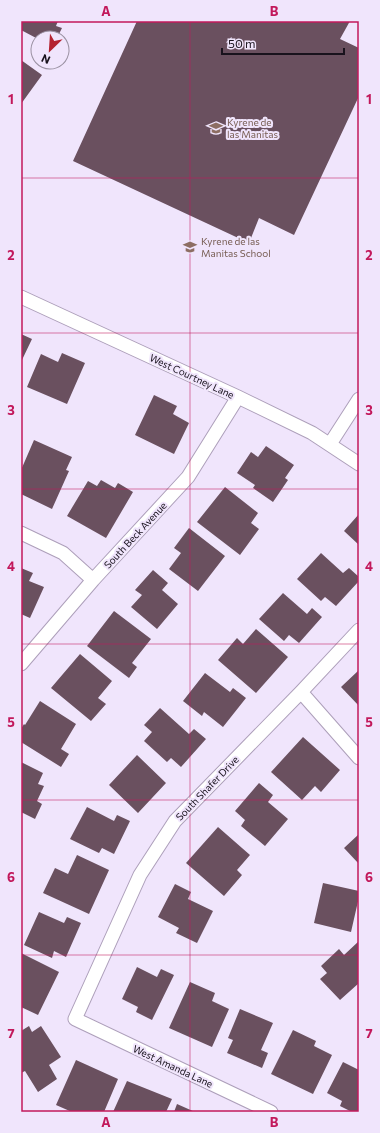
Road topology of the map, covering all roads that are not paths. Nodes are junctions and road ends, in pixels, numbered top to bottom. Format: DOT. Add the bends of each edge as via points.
graph roads {
  1 [pos="21,297"];
  2 [pos="238,398"];
  3 [pos="359,399"];
  4 [pos="330,444"];
  5 [pos="359,464"];
  6 [pos="21,533"];
  7 [pos="93,580"];
  8 [pos="359,630"];
  9 [pos="21,664"];
  10 [pos="301,692"];
  11 [pos="359,758"];
  12 [pos="75,1019"];
  13 [pos="271,1112"];
  1 -- 2 [label="street, West Courtney Lane"];
  2 -- 4 [label="street, West Courtney Lane"];
  2 -- 7 [label="street, South Beck Avenue" via="188,477"];
  3 -- 4 [label="street"];
  4 -- 5 [label="street, West Courtney Lane"];
  6 -- 7 [label="street" via="62,553"];
  7 -- 9 [label="street, South Beck Avenue"];
  8 -- 10 [label="street, South Shafer Drive"];
  10 -- 11 [label="street"];
  10 -- 12 [label="street, South Shafer Drive" via="175,821 140,875"];
  12 -- 13 [label="street, West Amanda Lane"];
}
